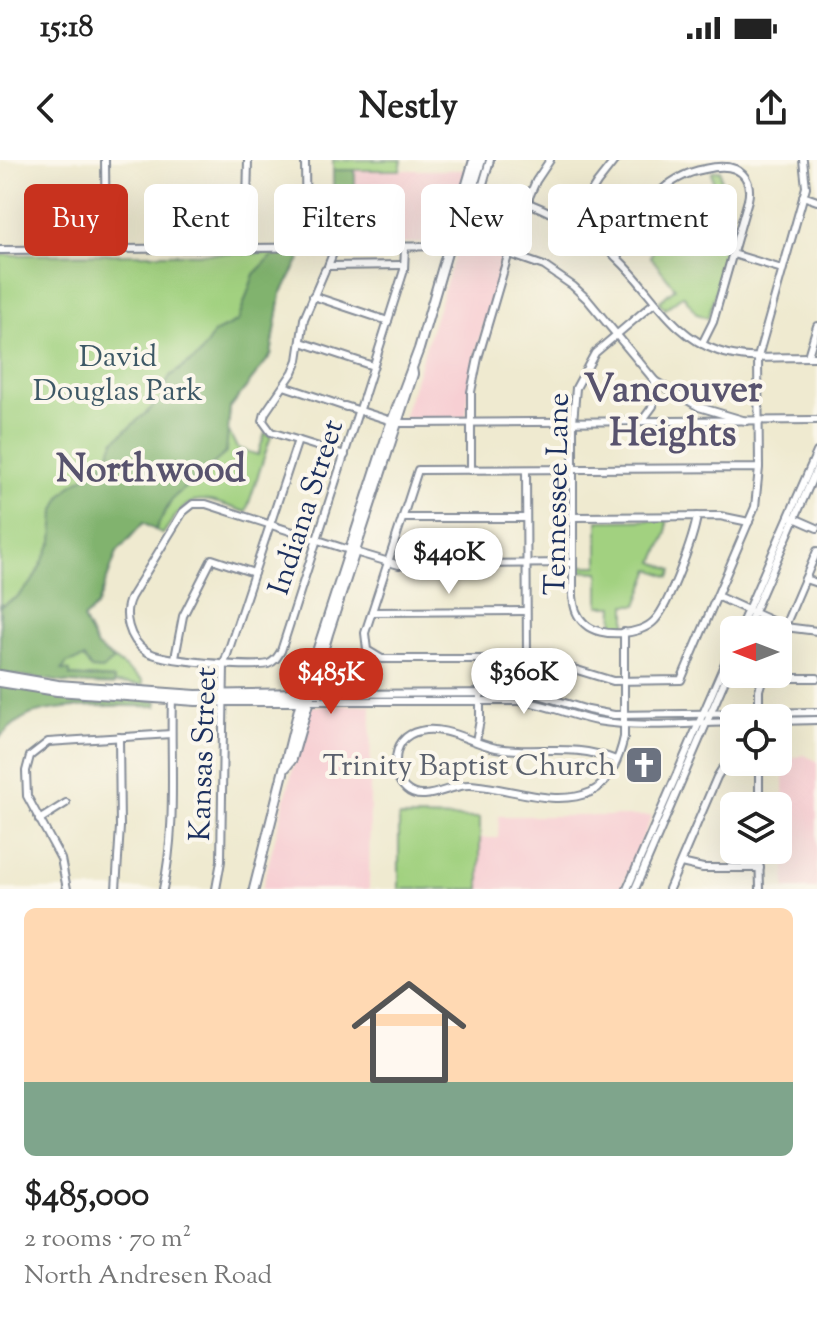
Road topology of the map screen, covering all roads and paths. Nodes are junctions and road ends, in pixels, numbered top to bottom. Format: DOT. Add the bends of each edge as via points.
graph roads {
  1 [pos="105,160"];
  2 [pos="248,160"];
  3 [pos="305,160"];
  4 [pos="474,160"];
  5 [pos="481,160"];
  6 [pos="490,160"];
  7 [pos="550,160"];
  8 [pos="615,160"];
  9 [pos="803,160"];
  10 [pos="718,163"];
  11 [pos="105,184"];
  12 [pos="247,184"];
  13 [pos="305,184"];
  14 [pos="467,184"];
  15 [pos="474,184"];
  16 [pos="483,184"];
  17 [pos="596,184"];
  18 [pos="532,192"];
  19 [pos="803,196"];
  20 [pos="817,201"];
  21 [pos="737,240"];
  22 [pos="405,247"];
  23 [pos="421,247"];
  24 [pos="0,250"];
  25 [pos="24,250"];
  26 [pos="737,255"];
  27 [pos="331,256"];
  28 [pos="404,256"];
  29 [pos="448,256"];
  30 [pos="507,256"];
  31 [pos="518,256"];
  32 [pos="732,256"];
  33 [pos="616,257"];
  34 [pos="404,265"];
  35 [pos="326,268"];
  36 [pos="782,269"];
  37 [pos="313,296"];
  38 [pos="655,302"];
  39 [pos="388,321"];
  40 [pos="817,326"];
  41 [pos="615,334"];
  42 [pos="301,342"];
  43 [pos="702,344"];
  44 [pos="808,356"];
  45 [pos="758,357"];
  46 [pos="817,357"];
  47 [pos="373,366"];
  48 [pos="655,381"];
  49 [pos="284,386"];
  50 [pos="699,407"];
  51 [pos="359,411"];
  52 [pos="817,420"];
  53 [pos="706,421"];
  54 [pos="746,421"];
  55 [pos="759,421"];
  56 [pos="395,422"];
  57 [pos="573,422"];
  58 [pos="641,422"];
  59 [pos="470,423"];
  60 [pos="298,440"];
  61 [pos="817,452"];
  62 [pos="345,455"];
  63 [pos="759,468"];
  64 [pos="817,468"];
  65 [pos="471,470"];
  66 [pos="526,470"];
  67 [pos="574,470"];
  68 [pos="697,516"];
  69 [pos="573,517"];
  70 [pos="792,517"];
  71 [pos="403,518"];
  72 [pos="526,518"];
  73 [pos="749,522"];
  74 [pos="270,525"];
  75 [pos="817,528"];
  76 [pos="317,540"];
  77 [pos="352,551"];
  78 [pos="817,551"];
  79 [pos="573,563"];
  80 [pos="388,564"];
  81 [pos="526,564"];
  82 [pos="254,573"];
  83 [pos="805,579"];
  84 [pos="817,583"];
  85 [pos="717,596"];
  86 [pos="526,611"];
  87 [pos="751,611"];
  88 [pos="372,612"];
  89 [pos="748,616"];
  90 [pos="750,616"];
  91 [pos="762,616"];
  92 [pos="790,616"];
  93 [pos="792,628"];
  94 [pos="817,631"];
  95 [pos="624,632"];
  96 [pos="175,658"];
  97 [pos="480,659"];
  98 [pos="527,659"];
  99 [pos="224,664"];
  100 [pos="0,675"];
  101 [pos="720,678"];
  102 [pos="792,678"];
  103 [pos="817,678"];
  104 [pos="625,681"];
  105 [pos="0,682"];
  106 [pos="720,686"];
  107 [pos="172,696"];
  108 [pos="306,697"];
  109 [pos="480,697"];
  110 [pos="222,700"];
  111 [pos="817,712"];
  112 [pos="706,714"];
  113 [pos="792,714"];
  114 [pos="720,715"];
  115 [pos="625,719"];
  116 [pos="817,720"];
  117 [pos="792,721"];
  118 [pos="703,722"];
  119 [pos="720,722"];
  120 [pos="171,734"];
  121 [pos="119,737"];
  122 [pos="476,741"];
  123 [pos="616,760"];
  124 [pos="720,773"];
  125 [pos="66,803"];
  126 [pos="39,820"];
  127 [pos="681,863"];
  128 [pos="760,864"];
  129 [pos="760,868"];
  130 [pos="67,889"];
  131 [pos="116,889"];
  132 [pos="163,889"];
  133 [pos="216,889"];
  134 [pos="254,889"];
  135 [pos="627,889"];
  136 [pos="635,889"];
  137 [pos="669,889"];
  138 [pos="760,889"];
  1 -- 11 [label="street"];
  2 -- 12 [label="street"];
  3 -- 13 [label="street"];
  4 -- 14 [label="main road"];
  5 -- 15 [label="main road"];
  6 -- 16 [label="street"];
  7 -- 18 [label="street"];
  8 -- 17 [label="street"];
  9 -- 19 [label="street"];
  10 -- 21 [label="street" via="740,172 749,186"];
  10 -- 33 [label="street" via="659,191"];
  19 -- 20 [label="street"];
  19 -- 36 [label="street"];
  22 -- 23 [label="street"];
  24 -- 25 [label="street"];
  26 -- 36 [label="street"];
  27 -- 35 [label="street"];
  28 -- 34 [label="street, Indiana Street"];
  29 -- 56 [label="main road"];
  30 -- 59 [label="street" via="473,379"];
  31 -- 41 [label="street" via="573,286"];
  32 -- 43 [label="street"];
  33 -- 38 [label="street"];
  34 -- 35 [label="street"];
  34 -- 39 [label="street, Indiana Street"];
  35 -- 37 [label="street"];
  36 -- 45 [label="street"];
  37 -- 39 [label="street"];
  37 -- 42 [label="street"];
  38 -- 41 [label="street, Tennessee Lane"];
  38 -- 43 [label="street" via="678,329"];
  39 -- 47 [label="street, Indiana Street"];
  40 -- 44 [label="street"];
  41 -- 48 [label="street"];
  41 -- 57 [label="street, Tennessee Lane" via="579,379"];
  42 -- 47 [label="street"];
  42 -- 49 [label="street"];
  43 -- 45 [label="street"];
  44 -- 45 [label="street"];
  44 -- 46 [label="street"];
  45 -- 55 [label="street"];
  47 -- 51 [label="street, Indiana Street"];
  48 -- 50 [label="street"];
  48 -- 58 [label="street" via="653,406"];
  49 -- 51 [label="street"];
  49 -- 60 [label="street" via="263,421 271,432"];
  50 -- 53 [label="street"];
  50 -- 54 [label="street"];
  51 -- 56 [label="street"];
  51 -- 62 [label="street, Indiana Street"];
  52 -- 55 [label="street"];
  53 -- 54 [label="street"];
  53 -- 58 [label="street"];
  54 -- 55 [label="street"];
  55 -- 63 [label="street"];
  56 -- 59 [label="street"];
  56 -- 77 [label="main road"];
  57 -- 58 [label="street"];
  57 -- 59 [label="street"];
  57 -- 67 [label="street, Tennessee Lane"];
  59 -- 65 [label="street"];
  60 -- 62 [label="street"];
  60 -- 74 [label="street, Kansas Street"];
  61 -- 70 [label="street"];
  62 -- 76 [label="street, Indiana Street"];
  63 -- 67 [label="street"];
  63 -- 73 [label="street"];
  64 -- 70 [label="street"];
  65 -- 66 [label="street"];
  65 -- 71 [label="street" via="418,470"];
  66 -- 67 [label="street"];
  66 -- 72 [label="street"];
  67 -- 69 [label="street, Tennessee Lane"];
  68 -- 69 [label="street"];
  68 -- 73 [label="street"];
  68 -- 95 [label="street" via="694,535 659,614 650,625"];
  69 -- 79 [label="street, Tennessee Lane"];
  70 -- 75 [label="street"];
  70 -- 87 [label="street"];
  71 -- 72 [label="street"];
  71 -- 80 [label="street"];
  72 -- 81 [label="street"];
  73 -- 85 [label="street"];
  74 -- 76 [label="street"];
  74 -- 82 [label="street, Kansas Street"];
  74 -- 96 [label="street" via="206,504 193,504 183,512 125,611 142,648"];
  76 -- 77 [label="street"];
  76 -- 99 [label="street, Indiana Street" via="275,660"];
  77 -- 80 [label="street"];
  77 -- 108 [label="main road"];
  78 -- 83 [label="street"];
  79 -- 81 [label="street"];
  79 -- 95 [label="street, Tennessee Lane" via="574,606 581,621 594,630"];
  80 -- 81 [label="street"];
  80 -- 88 [label="street"];
  81 -- 86 [label="street"];
  82 -- 96 [label="street" via="212,559 183,616"];
  82 -- 99 [label="street, Kansas Street"];
  83 -- 84 [label="street"];
  83 -- 92 [label="street"];
  85 -- 87 [label="street"];
  85 -- 104 [label="street" via="681,680"];
  86 -- 88 [label="street"];
  86 -- 98 [label="street"];
  87 -- 89 [label="street"];
  87 -- 90 [label="street"];
  87 -- 91 [label="street"];
  88 -- 97 [label="street" via="364,638 367,650 382,659"];
  93 -- 94 [label="street"];
  95 -- 104 [label="street"];
  96 -- 99 [label="street"];
  97 -- 98 [label="street"];
  97 -- 109 [label="street"];
  98 -- 104 [label="street"];
  99 -- 110 [label="street, Kansas Street"];
  100 -- 107 [label="main road"];
  101 -- 112 [label="street"];
  102 -- 103 [label="street"];
  104 -- 115 [label="street"];
  105 -- 107 [label="main road" via="57,691"];
  106 -- 112 [label="street"];
  107 -- 110 [label="main road"];
  107 -- 120 [label="street"];
  108 -- 109 [label="street"];
  108 -- 110 [label="main road"];
  108 -- 134 [label="main road"];
  109 -- 115 [label="street" via="528,701 597,721"];
  109 -- 122 [label="street"];
  110 -- 133 [label="street, Kansas Street" via="221,861"];
  111 -- 113 [label="street"];
  112 -- 114 [label="street"];
  112 -- 115 [label="street"];
  112 -- 118 [label="street"];
  115 -- 118 [label="street"];
  115 -- 123 [label="street"];
  116 -- 117 [label="street"];
  118 -- 119 [label="street"];
  118 -- 135 [label="street"];
  118 -- 136 [label="street"];
  120 -- 121 [label="street"];
  120 -- 132 [label="street" via="171,847"];
  121 -- 126 [label="street" via="48,742 35,750 27,763 26,790"];
  121 -- 131 [label="street"];
  122 -- 123 [label="street" via="502,748 583,749"];
  122 -- 123 [label="street" via="440,730 412,732 398,748 399,781 419,795 467,785 576,796 599,787"];
  124 -- 127 [label="street"];
  125 -- 126 [label="street"];
  126 -- 130 [label="street" via="61,859"];
  127 -- 129 [label="street"];
  127 -- 137 [label="street"];
  128 -- 129 [label="street"];
  129 -- 138 [label="street"];
}
